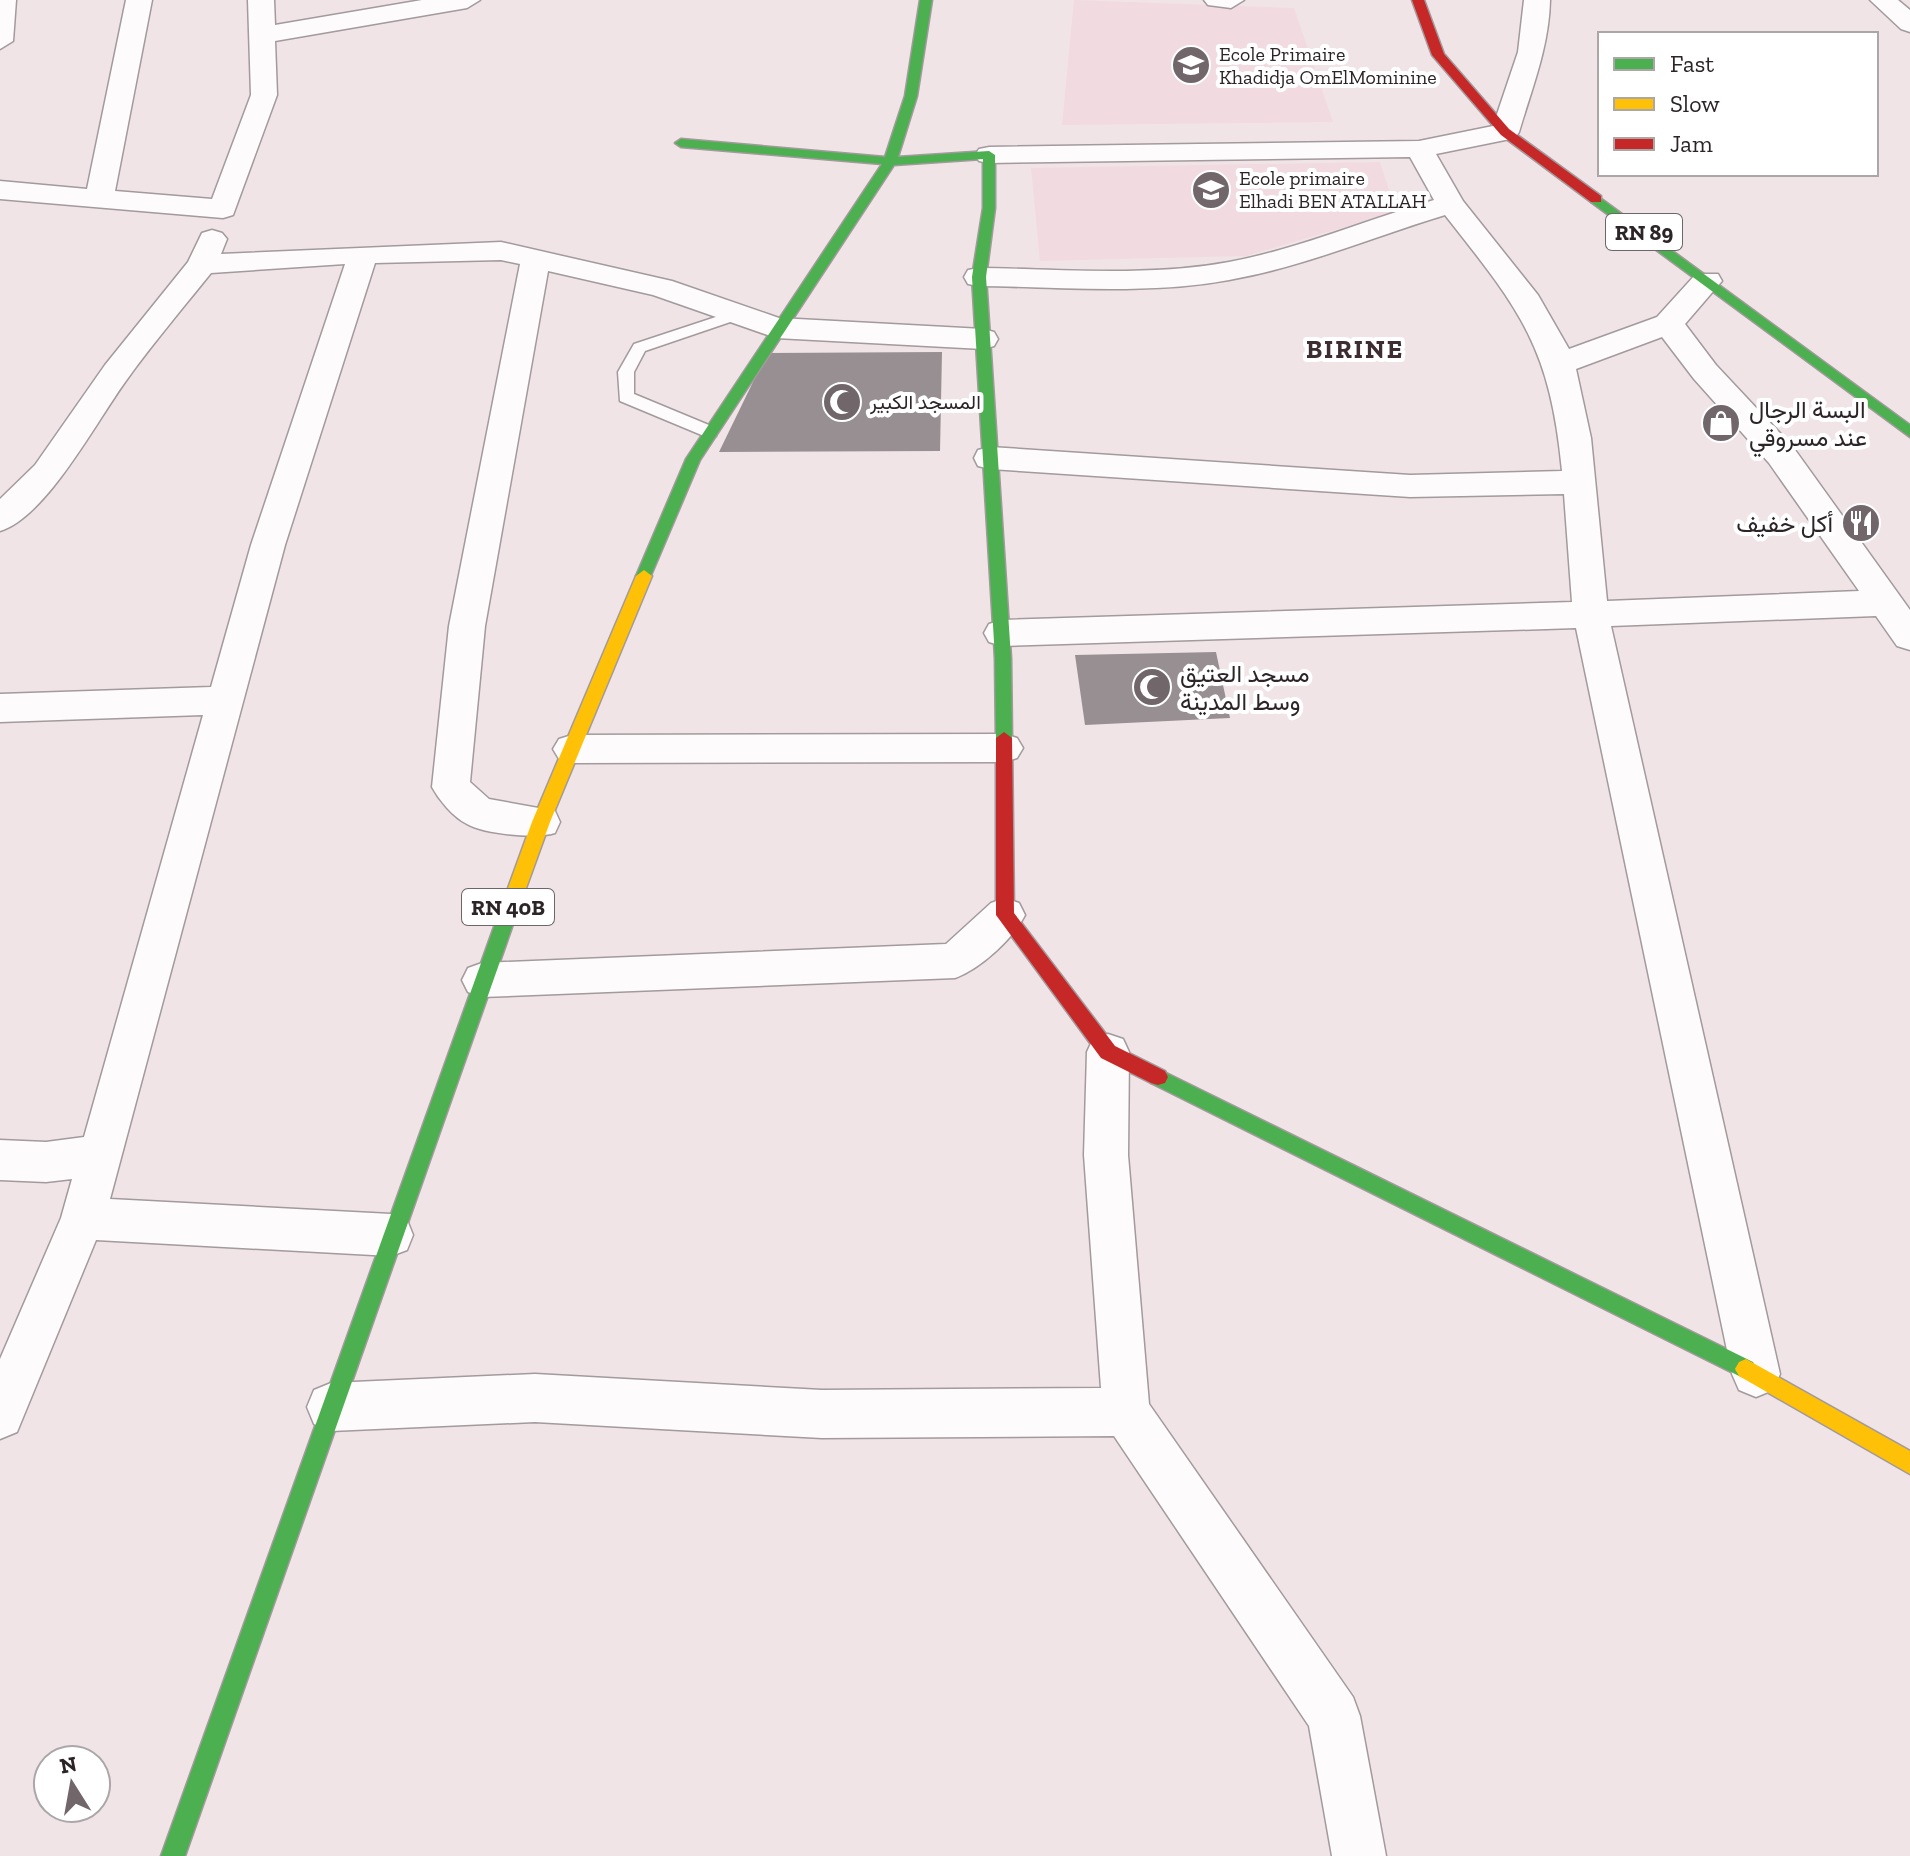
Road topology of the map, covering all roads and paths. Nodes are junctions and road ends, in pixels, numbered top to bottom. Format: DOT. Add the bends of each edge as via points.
graph roads {
  1 [pos="3,0"];
  2 [pos="139,0"];
  3 [pos="261,0"];
  4 [pos="467,0"];
  5 [pos="926,0"];
  6 [pos="1217,0"];
  7 [pos="1231,0"];
  8 [pos="1409,0"];
  9 [pos="1418,0"];
  10 [pos="1537,0"];
  11 [pos="1883,0"];
  12 [pos="1910,24"];
  13 [pos="263,35"];
  14 [pos="0,41"];
  15 [pos="1505,132"];
  16 [pos="681,143"];
  17 [pos="1419,149"];
  18 [pos="989,155"];
  19 [pos="890,161"];
  20 [pos="0,190"];
  21 [pos="99,200"];
  22 [pos="1451,204"];
  23 [pos="223,209"];
  24 [pos="363,254"];
  25 [pos="536,257"];
  26 [pos="202,264"];
  27 [pos="979,277"];
  28 [pos="1707,281"];
  29 [pos="737,315"];
  30 [pos="1668,324"];
  31 [pos="776,328"];
  32 [pos="983,339"];
  33 [pos="1559,364"];
  34 [pos="710,432"];
  35 [pos="1910,432"];
  36 [pos="990,458"];
  37 [pos="1580,482"];
  38 [pos="0,519"];
  39 [pos="1886,603"];
  40 [pos="1591,615"];
  41 [pos="1002,633"];
  42 [pos="1910,637"];
  43 [pos="226,700"];
  44 [pos="0,708"];
  45 [pos="1004,748"];
  46 [pos="572,749"];
  47 [pos="541,822"];
  48 [pos="1005,915"];
  49 [pos="482,980"];
  50 [pos="1108,1052"];
  51 [pos="100,1155"];
  52 [pos="0,1160"];
  53 [pos="83,1218"];
  54 [pos="391,1235"];
  55 [pos="1756,1374"];
  56 [pos="3,1403"];
  57 [pos="331,1407"];
  58 [pos="1126,1412"];
  59 [pos="1910,1463"];
  60 [pos="173,1856"];
  61 [pos="1359,1856"];
  1 -- 14 [label="street"];
  2 -- 21 [label="street"];
  3 -- 13 [label="street"];
  4 -- 13 [label="street"];
  5 -- 19 [label="main road, RN 40B" via="911,96"];
  6 -- 7 [label="street"];
  8 -- 9 [label="street"];
  9 -- 15 [label="main road, RN 89" via="1438,55"];
  10 -- 15 [label="street" via="1533,55"];
  11 -- 12 [label="street"];
  13 -- 23 [label="street" via="264,95"];
  15 -- 17 [label="street"];
  15 -- 28 [label="main road, RN 89"];
  16 -- 19 [label="main road"];
  17 -- 18 [label="street"];
  17 -- 22 [label="street"];
  18 -- 19 [label="main road"];
  18 -- 27 [label="main road" via="989,208"];
  19 -- 31 [label="main road, RN 40B"];
  20 -- 21 [label="street"];
  21 -- 23 [label="street"];
  22 -- 27 [label="street" via="1324,248 1227,271 1161,277"];
  22 -- 33 [label="street" via="1527,302"];
  23 -- 26 [label="street"];
  24 -- 25 [label="street" via="501,251"];
  24 -- 26 [label="street"];
  24 -- 43 [label="street" via="268,545"];
  25 -- 29 [label="street" via="661,288"];
  25 -- 47 [label="street" via="467,626 451,787 479,813"];
  26 -- 38 [label="street" via="116,372 47,473"];
  27 -- 32 [label="main road"];
  28 -- 30 [label="street"];
  28 -- 35 [label="main road, RN 89"];
  29 -- 31 [label="street"];
  29 -- 34 [label="lane" via="639,348 626,372 626,397"];
  30 -- 33 [label="street"];
  30 -- 39 [label="street" via="1781,455"];
  31 -- 32 [label="street"];
  31 -- 34 [label="main road, RN 40B"];
  32 -- 36 [label="main road"];
  33 -- 37 [label="street" via="1573,417"];
  34 -- 46 [label="main road, RN 40B" via="693,459"];
  36 -- 37 [label="street" via="1410,486"];
  36 -- 41 [label="main road"];
  37 -- 40 [label="street"];
  39 -- 40 [label="street"];
  39 -- 42 [label="street"];
  40 -- 41 [label="street"];
  40 -- 55 [label="street"];
  41 -- 45 [label="main road"];
  43 -- 44 [label="street"];
  43 -- 51 [label="street"];
  45 -- 46 [label="street"];
  45 -- 48 [label="main road"];
  46 -- 47 [label="main road, RN 40B"];
  47 -- 49 [label="main road, RN 40B"];
  48 -- 49 [label="street" via="955,961"];
  48 -- 50 [label="main road"];
  49 -- 54 [label="main road, RN 40B"];
  50 -- 55 [label="main road"];
  50 -- 58 [label="street" via="1106,1155"];
  51 -- 52 [label="street" via="46,1162"];
  51 -- 53 [label="street"];
  53 -- 54 [label="street"];
  53 -- 56 [label="street"];
  54 -- 57 [label="main road, RN 40B"];
  55 -- 59 [label="main road"];
  57 -- 58 [label="street" via="535,1398 822,1414"];
  57 -- 60 [label="main road, RN 40B"];
  58 -- 61 [label="street" via="1334,1716"];
}
